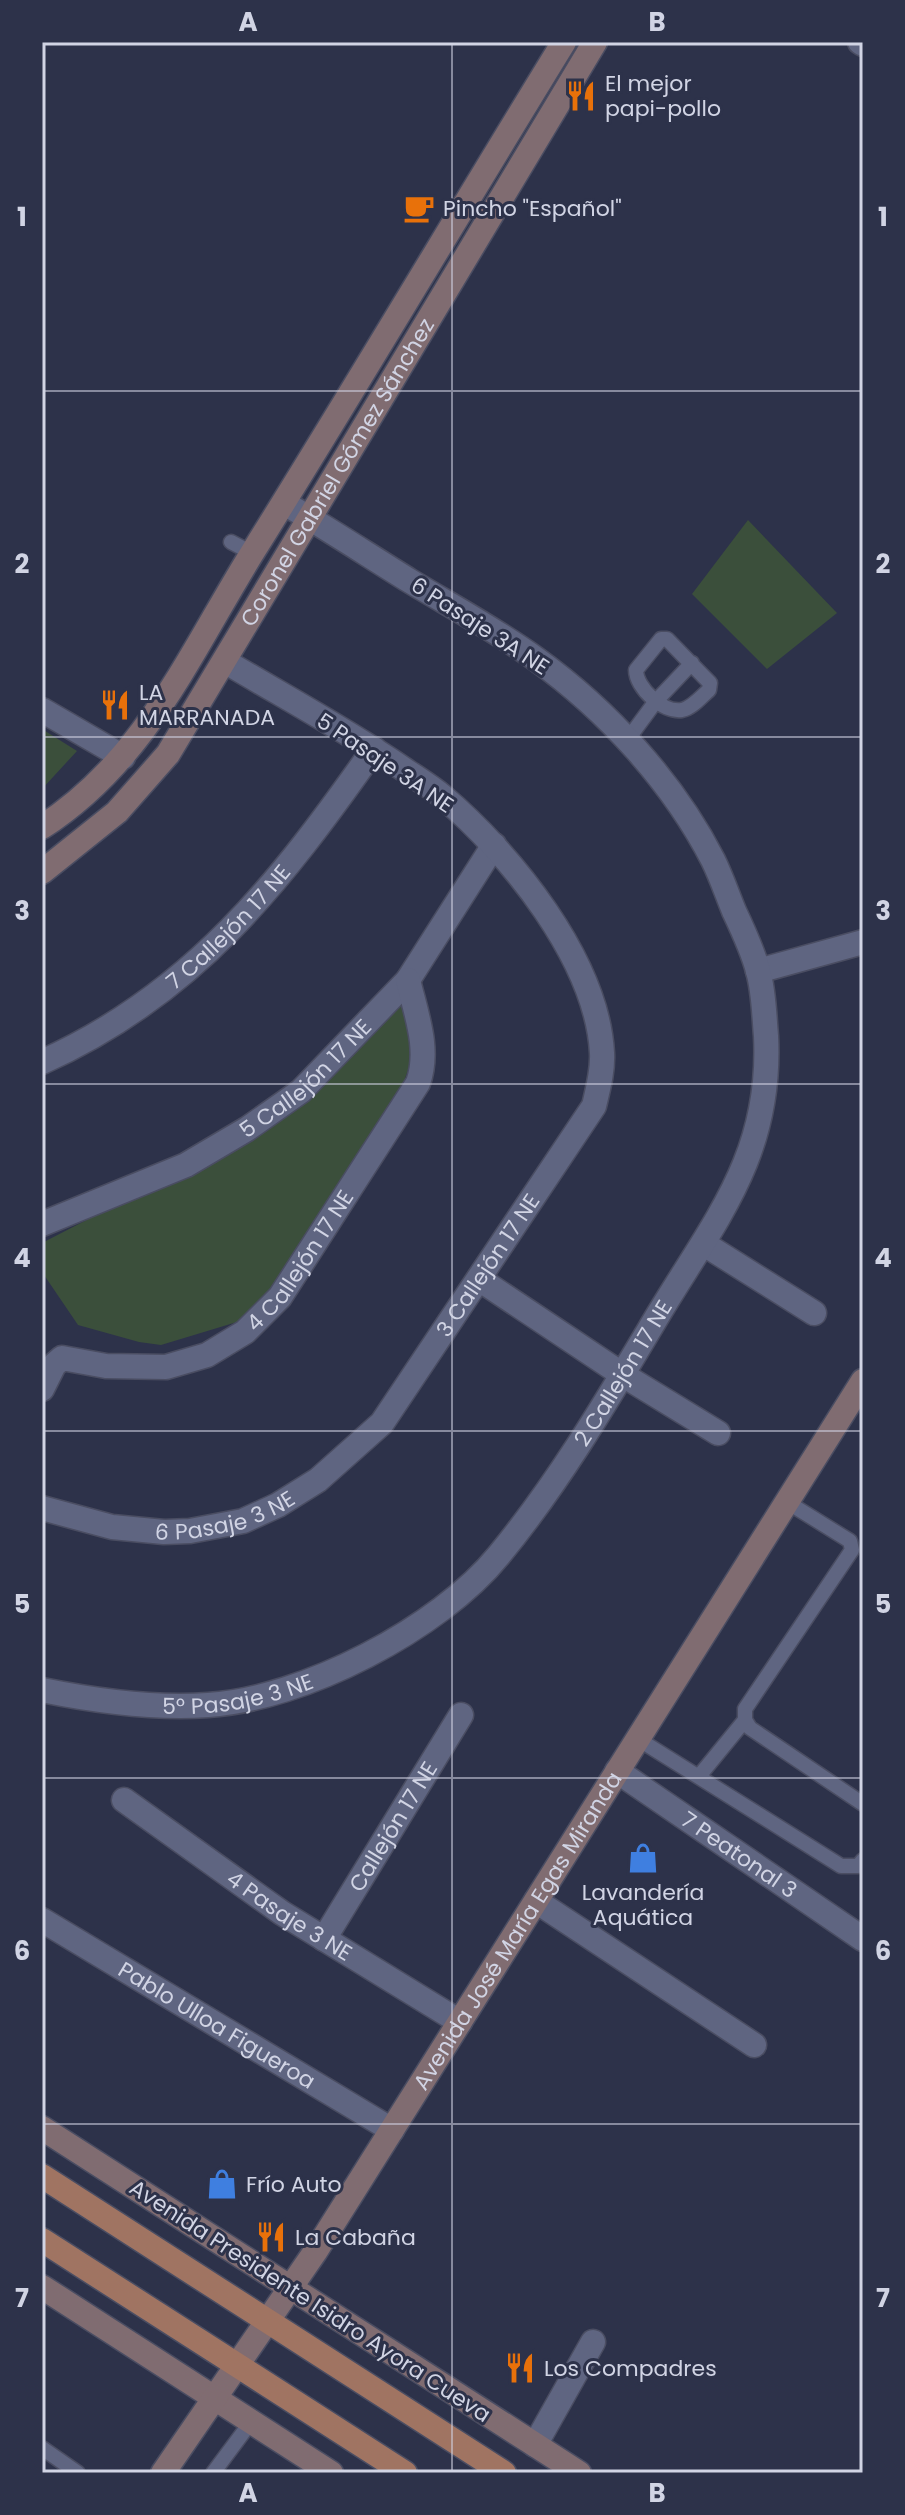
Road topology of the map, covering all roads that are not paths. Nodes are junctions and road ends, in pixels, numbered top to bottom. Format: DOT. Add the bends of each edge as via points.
graph roads {
  1 [pos="564,42"];
  2 [pos="595,42"];
  3 [pos="284,503"];
  4 [pos="310,518"];
  5 [pos="226,662"];
  6 [pos="692,663"];
  7 [pos="656,701"];
  8 [pos="42,710"];
  9 [pos="628,739"];
  10 [pos="374,749"];
  11 [pos="123,757"];
  12 [pos="42,827"];
  13 [pos="494,845"];
  14 [pos="42,872"];
  15 [pos="863,942"];
  16 [pos="758,971"];
  17 [pos="408,980"];
  18 [pos="42,1062"];
  19 [pos="765,1082"];
  20 [pos="594,1106"];
  21 [pos="42,1224"];
  22 [pos="704,1244"];
  23 [pos="479,1279"];
  24 [pos="814,1313"];
  25 [pos="623,1375"];
  26 [pos="863,1381"];
  27 [pos="42,1389"];
  28 [pos="382,1423"];
  29 [pos="718,1433"];
  30 [pos="787,1502"];
  31 [pos="42,1508"];
  32 [pos="418,1625"];
  33 [pos="42,1690"];
  34 [pos="461,1715"];
  35 [pos="745,1720"];
  36 [pos="638,1739"];
  37 [pos="617,1771"];
  38 [pos="700,1775"];
  39 [pos="124,1800"];
  40 [pos="863,1804"];
  41 [pos="863,1860"];
  42 [pos="536,1901"];
  43 [pos="42,1920"];
  44 [pos="324,1939"];
  45 [pos="863,1939"];
  46 [pos="460,2022"];
  47 [pos="754,2045"];
  48 [pos="42,2128"];
  49 [pos="392,2130"];
  50 [pos="42,2176"];
  51 [pos="42,2240"];
  52 [pos="42,2287"];
  53 [pos="291,2289"];
  54 [pos="268,2323"];
  55 [pos="593,2342"];
  56 [pos="238,2366"];
  57 [pos="215,2399"];
  58 [pos="251,2422"];
  59 [pos="535,2445"];
  60 [pos="42,2448"];
  61 [pos="78,2473"];
  62 [pos="163,2473"];
  63 [pos="213,2473"];
  64 [pos="331,2473"];
  65 [pos="405,2473"];
  66 [pos="504,2473"];
  67 [pos="579,2473"];
  1 -- 3 [label="street, Coronel Gabriel Gómez Sánchez"];
  2 -- 4 [label="street, Coronel Gabriel Gómez Sánchez" via="513,188"];
  3 -- 4 [label="street, 6 Pasaje 3A NE"];
  3 -- 11 [label="street, Coronel Gabriel Gómez Sánchez" via="242,548 167,698"];
  4 -- 5 [label="street, Coronel Gabriel Gómez Sánchez"];
  4 -- 9 [label="street, 6 Pasaje 3A NE" via="530,654"];
  5 -- 10 [label="street, 5 Pasaje 3A NE"];
  5 -- 14 [label="street, Coronel Gabriel Gómez Sánchez" via="147,781 83,842"];
  6 -- 7 [label="lane"];
  6 -- 7 [label="lane" via="707,678 709,690 687,709 672,710"];
  6 -- 7 [label="lane" via="661,639 636,673"];
  7 -- 9 [label="lane"];
  8 -- 11 [label="street"];
  9 -- 16 [label="street, 6 Pasaje 3A NE" via="712,858"];
  10 -- 13 [label="street, 5 Pasaje 3A NE" via="441,795"];
  10 -- 18 [label="street, 7 Callejón 17 NE" via="310,839 240,923 178,980 127,1016"];
  11 -- 12 [label="street, Coronel Gabriel Gómez Sánchez" via="83,797"];
  13 -- 17 [label="street, 5 Callejón 17 NE"];
  13 -- 20 [label="street, 5 Pasaje 3A NE" via="551,921 591,999 602,1054"];
  15 -- 16 [label="street"];
  16 -- 19 [label="street, 6 Pasaje 3A NE"];
  17 -- 21 [label="street, 5 Callejón 17 NE" via="308,1084 247,1129 175,1170"];
  17 -- 27 [label="street, 4 Callejón 17 NE" via="424,1052 418,1083 272,1307 236,1339 192,1360 155,1368 62,1358"];
  19 -- 22 [label="street, 2 Callejón 17 NE" via="751,1153"];
  20 -- 23 [label="street, 3 Callejón 17 NE"];
  22 -- 24 [label="street"];
  22 -- 25 [label="street, 2 Callejón 17 NE"];
  23 -- 25 [label="street"];
  23 -- 28 [label="street, 3 Callejón 17 NE"];
  25 -- 29 [label="street"];
  25 -- 32 [label="street, 2 Callejón 17 NE" via="498,1556"];
  26 -- 30 [label="street, Avenida José María Egas Miranda"];
  28 -- 31 [label="street, 6 Pasaje 3 NE" via="299,1493 223,1526 138,1531"];
  30 -- 35 [label="lane" via="850,1541 852,1550 745,1709"];
  30 -- 36 [label="street, Avenida José María Egas Miranda"];
  32 -- 33 [label="street, 5° Pasaje 3 NE" via="337,1669 244,1700 129,1704"];
  34 -- 44 [label="street, Callejón 17 NE"];
  35 -- 38 [label="lane"];
  35 -- 40 [label="lane"];
  36 -- 37 [label="street, Avenida José María Egas Miranda"];
  36 -- 38 [label="lane"];
  37 -- 42 [label="street, Avenida José María Egas Miranda"];
  37 -- 45 [label="street, 7 Peatonal 3"];
  38 -- 41 [label="lane" via="841,1866 858,1866"];
  39 -- 44 [label="street, 4 Pasaje 3 NE"];
  42 -- 46 [label="street, Avenida José María Egas Miranda"];
  42 -- 47 [label="street"];
  43 -- 49 [label="street, Pablo Ulloa Figueroa"];
  44 -- 46 [label="street, 4 Pasaje 3 NE"];
  46 -- 49 [label="street, Avenida José María Egas Miranda"];
  48 -- 53 [label="street, Avenida Presidente Isidro Ayora Cueva"];
  49 -- 53 [label="street, Avenida José María Egas Miranda"];
  50 -- 54 [label="main road, Avenida Presidente Isidro Ayora Cueva"];
  51 -- 56 [label="main road"];
  52 -- 57 [label="street"];
  53 -- 54 [label="street, Avenida José María Egas Miranda"];
  53 -- 59 [label="street, Avenida Presidente Isidro Ayora Cueva"];
  54 -- 56 [label="street, Avenida José María Egas Miranda"];
  54 -- 66 [label="main road, Avenida Presidente Isidro Ayora Cueva"];
  55 -- 59 [label="street"];
  56 -- 57 [label="street, Avenida José María Egas Miranda"];
  56 -- 65 [label="main road"];
  57 -- 58 [label="street"];
  57 -- 62 [label="street, Avenida José María Egas Miranda"];
  58 -- 63 [label="lane"];
  58 -- 64 [label="street"];
  59 -- 67 [label="street, Avenida Presidente Isidro Ayora Cueva"];
  60 -- 61 [label="lane"];
}
